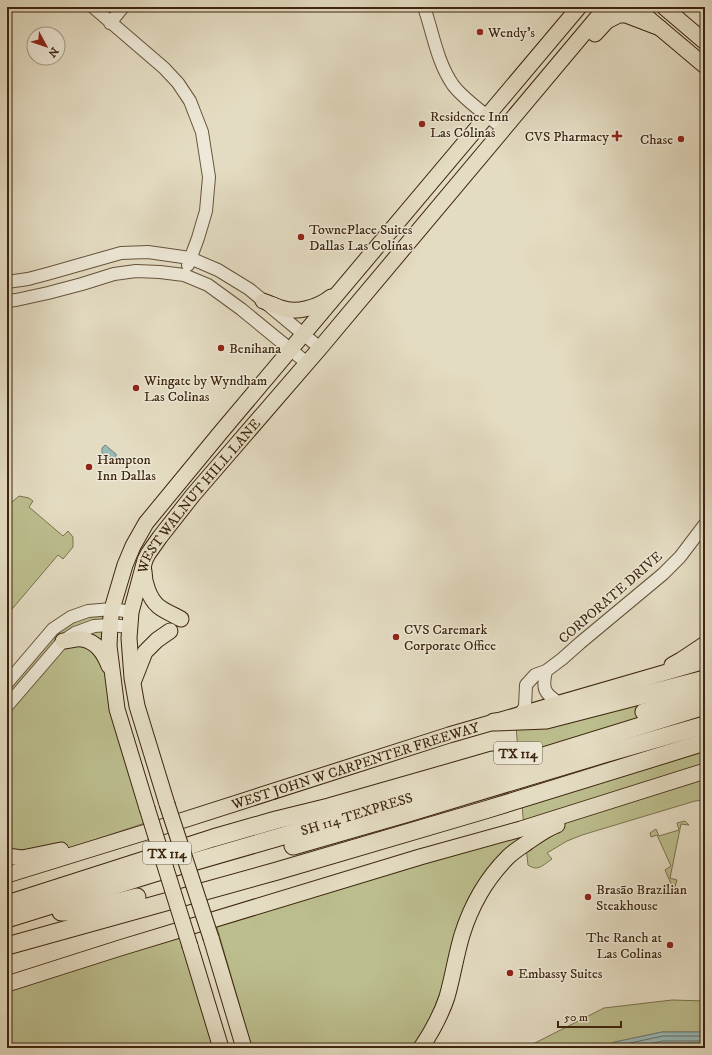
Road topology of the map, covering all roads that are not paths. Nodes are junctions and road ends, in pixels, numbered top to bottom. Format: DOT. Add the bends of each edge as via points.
graph roads {
  1 [pos="93,7"];
  2 [pos="123,7"];
  3 [pos="424,7"];
  4 [pos="573,7"];
  5 [pos="578,7"];
  6 [pos="606,7"];
  7 [pos="635,7"];
  8 [pos="667,9"];
  9 [pos="567,21"];
  10 [pos="110,23"];
  11 [pos="660,28"];
  12 [pos="705,42"];
  13 [pos="705,66"];
  14 [pos="540,86"];
  15 [pos="488,116"];
  16 [pos="504,129"];
  17 [pos="190,258"];
  18 [pos="184,275"];
  19 [pos="7,276"];
  20 [pos="28,279"];
  21 [pos="7,282"];
  22 [pos="343,287"];
  23 [pos="7,301"];
  24 [pos="263,301"];
  25 [pos="304,334"];
  26 [pos="320,348"];
  27 [pos="291,349"];
  28 [pos="307,363"];
  29 [pos="705,524"];
  30 [pos="144,564"];
  31 [pos="112,609"];
  32 [pos="181,619"];
  33 [pos="130,620"];
  34 [pos="110,625"];
  35 [pos="170,631"];
  36 [pos="63,642"];
  37 [pos="705,644"];
  38 [pos="705,661"];
  39 [pos="546,671"];
  40 [pos="113,677"];
  41 [pos="705,679"];
  42 [pos="7,683"];
  43 [pos="133,683"];
  44 [pos="633,683"];
  45 [pos="705,694"];
  46 [pos="559,704"];
  47 [pos="7,706"];
  48 [pos="705,706"];
  49 [pos="519,715"];
  50 [pos="494,722"];
  51 [pos="704,731"];
  52 [pos="705,771"];
  53 [pos="705,778"];
  54 [pos="628,794"];
  55 [pos="599,805"];
  56 [pos="329,807"];
  57 [pos="119,840"];
  58 [pos="7,856"];
  59 [pos="276,871"];
  60 [pos="156,874"];
  61 [pos="7,875"];
  62 [pos="7,904"];
  63 [pos="61,912"];
  64 [pos="7,919"];
  65 [pos="7,930"];
  66 [pos="7,946"];
  67 [pos="7,984"];
  68 [pos="221,1048"];
  69 [pos="244,1048"];
  70 [pos="421,1048"];
  1 -- 10 [label="street"];
  2 -- 10 [label="street"];
  3 -- 15 [label="street" via="441,64 453,85"];
  4 -- 9 [label="main road"];
  5 -- 9 [label="main road, WEST WALNUT HILL LANE"];
  6 -- 14 [label="main road, WEST WALNUT HILL LANE"];
  7 -- 11 [label="main road"];
  8 -- 12 [label="main road"];
  9 -- 15 [label="main road, WEST WALNUT HILL LANE"];
  10 -- 17 [label="street" via="178,83 190,101 202,132 209,184 206,211"];
  11 -- 13 [label="main road"];
  11 -- 14 [label="main road" via="626,15 619,15 608,21 556,78"];
  14 -- 16 [label="main road, WEST WALNUT HILL LANE"];
  15 -- 16 [label="street"];
  15 -- 22 [label="main road, WEST WALNUT HILL LANE"];
  16 -- 26 [label="main road, WEST WALNUT HILL LANE"];
  17 -- 18 [label="street"];
  17 -- 20 [label="street" via="148,252 121,253"];
  17 -- 24 [label="street" via="218,270"];
  18 -- 23 [label="street" via="136,271 114,274 48,293"];
  18 -- 27 [label="street" via="208,285"];
  19 -- 20 [label="street"];
  20 -- 21 [label="street"];
  22 -- 24 [label="main road" via="314,306 298,310 282,309"];
  22 -- 25 [label="main road, WEST WALNUT HILL LANE"];
  24 -- 25 [label="street"];
  25 -- 26 [label="street"];
  25 -- 27 [label="main road, WEST WALNUT HILL LANE"];
  26 -- 28 [label="main road, WEST WALNUT HILL LANE"];
  27 -- 28 [label="street"];
  27 -- 31 [label="main road, WEST WALNUT HILL LANE" via="146,523 125,565"];
  28 -- 30 [label="main road, WEST WALNUT HILL LANE" via="193,495 160,537"];
  29 -- 39 [label="street, CORPORATE DRIVE" via="680,557 663,574"];
  30 -- 32 [label="main road" via="145,581 151,597 158,606"];
  30 -- 33 [label="main road, WEST WALNUT HILL LANE"];
  31 -- 33 [label="street"];
  31 -- 34 [label="main road, WEST WALNUT HILL LANE"];
  31 -- 42 [label="street" via="78,614 53,630"];
  33 -- 34 [label="street"];
  33 -- 43 [label="main road, WEST WALNUT HILL LANE"];
  34 -- 36 [label="street" via="94,626 75,633"];
  34 -- 40 [label="main road, WEST WALNUT HILL LANE" via="109,646"];
  35 -- 43 [label="main road" via="156,640 145,652"];
  36 -- 40 [label="main road" via="82,639 93,643 104,654"];
  36 -- 47 [label="street"];
  37 -- 44 [label="main road" via="681,660"];
  38 -- 44 [label="main road, WEST JOHN W CARPENTER FREEWAY"];
  39 -- 46 [label="street" via="545,690 549,697"];
  39 -- 49 [label="street, CORPORATE DRIVE" via="535,675 526,685 525,707"];
  40 -- 68 [label="main road, WEST WALNUT HILL LANE, bridge" via="117,709"];
  41 -- 50 [label="highway" via="546,720"];
  43 -- 69 [label="main road, WEST WALNUT HILL LANE, bridge" via="137,706"];
  44 -- 46 [label="main road, WEST JOHN W CARPENTER FREEWAY"];
  45 -- 56 [label="highway, WEST JOHN W CARPENTER FREEWAY / TX 114" via="537,747"];
  46 -- 49 [label="main road, WEST JOHN W CARPENTER FREEWAY"];
  48 -- 60 [label="highway, SH 114 TEXPRESS" via="307,830"];
  49 -- 50 [label="main road, WEST JOHN W CARPENTER FREEWAY"];
  50 -- 57 [label="main road, WEST JOHN W CARPENTER FREEWAY"];
  51 -- 59 [label="highway" via="541,793"];
  51 -- 63 [label="highway, SH 114 TEXPRESS" via="597,756"];
  52 -- 54 [label="main road"];
  53 -- 54 [label="main road" via="654,792"];
  54 -- 55 [label="main road"];
  55 -- 67 [label="main road" via="420,857"];
  55 -- 70 [label="main road" via="535,837 509,856 494,873 481,891 467,920 446,999"];
  56 -- 60 [label="highway" via="309,820 167,863"];
  56 -- 62 [label="highway, WEST JOHN W CARPENTER FREEWAY / TX 114" via="213,838"];
  57 -- 58 [label="main road" via="22,858"];
  57 -- 61 [label="main road, WEST JOHN W CARPENTER FREEWAY"];
  59 -- 63 [label="highway" via="208,880 78,912"];
  59 -- 66 [label="highway"];
  60 -- 64 [label="highway, SH 114 TEXPRESS"];
  63 -- 65 [label="highway, SH 114 TEXPRESS"];
}
